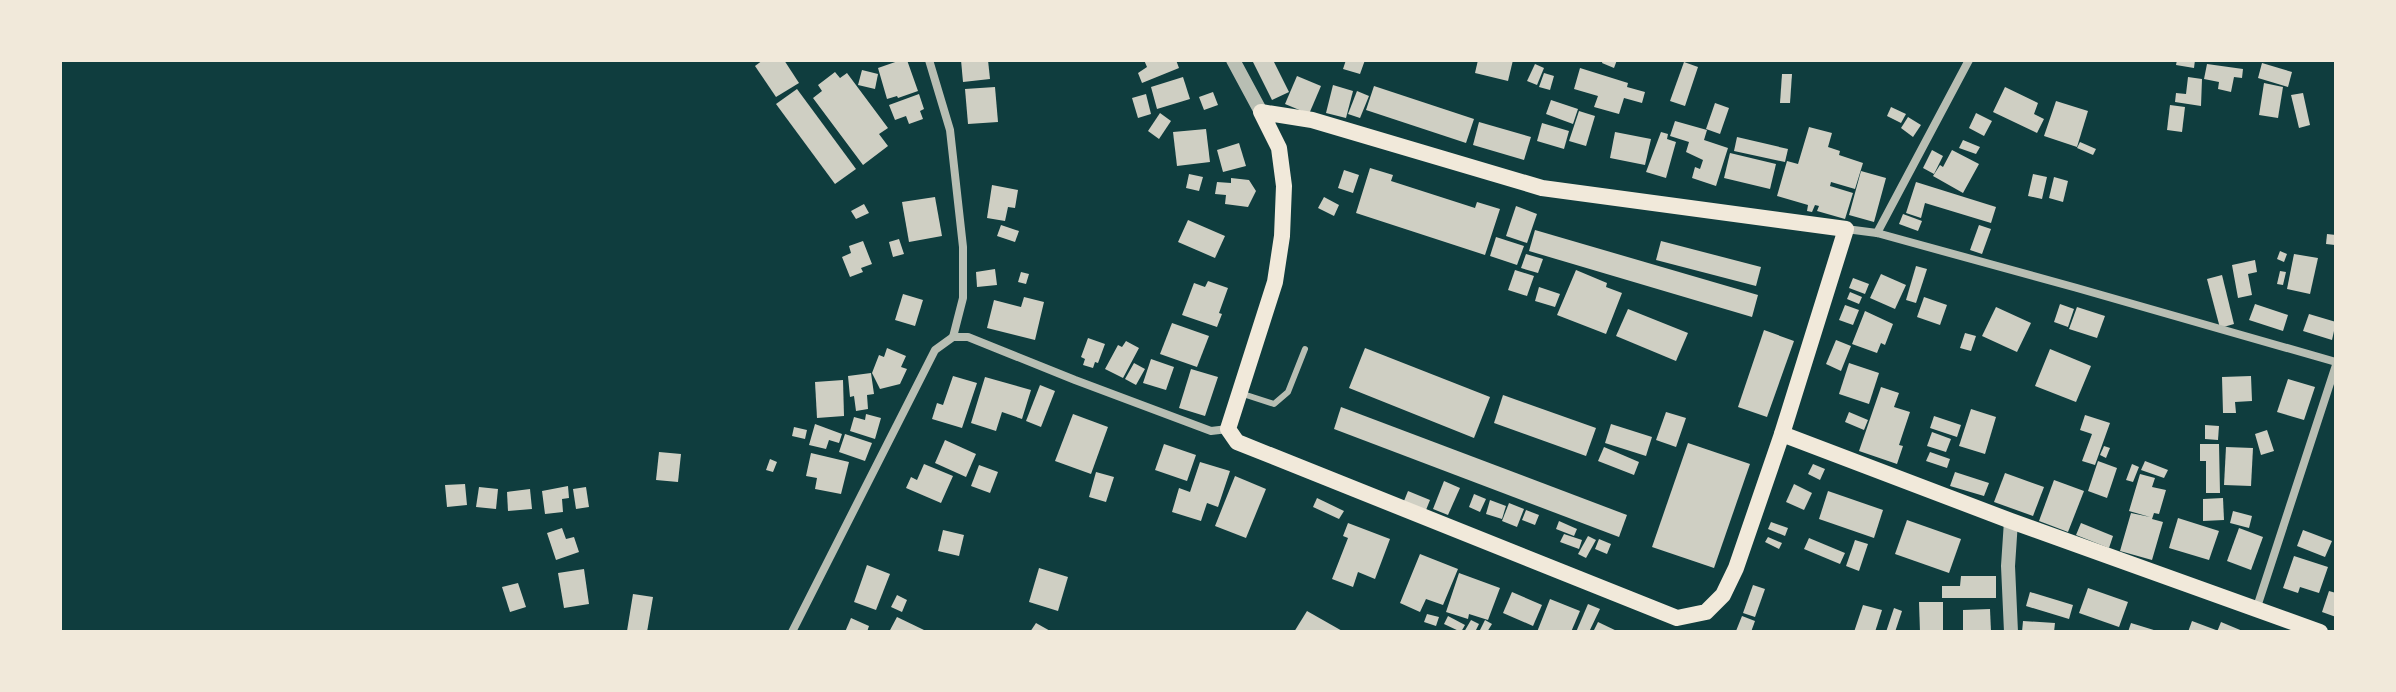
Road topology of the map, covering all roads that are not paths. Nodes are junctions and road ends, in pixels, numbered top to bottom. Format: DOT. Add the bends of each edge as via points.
graph roads {
  1 [pos="929,60"];
  2 [pos="1233,60"];
  3 [pos="1969,60"];
  4 [pos="1261,112"];
  5 [pos="1846,229"];
  6 [pos="1877,233"];
  7 [pos="953,337"];
  8 [pos="1305,349"];
  9 [pos="2336,364"];
  10 [pos="1238,392"];
  11 [pos="1228,429"];
  12 [pos="1782,434"];
  13 [pos="2011,521"];
  14 [pos="2256,610"];
  15 [pos="792,632"];
  16 [pos="2011,632"];
  17 [pos="2320,632"];
  1 -- 7 [label="street" via="950,130 963,247 963,298"];
  2 -- 4 [label="street"];
  3 -- 6 [label="street"];
  4 -- 5 [label="main road" via="1312,120 1542,188"];
  4 -- 10 [label="main road" via="1279,148 1282,236 1275,282"];
  5 -- 6 [label="street"];
  5 -- 12 [label="main road"];
  6 -- 9 [label="street"];
  7 -- 11 [label="street" via="968,337 1211,431"];
  7 -- 15 [label="street" via="935,350"];
  8 -- 10 [label="lane" via="1288,392 1274,404"];
  9 -- 14 [label="street"];
  10 -- 11 [label="main road"];
  11 -- 12 [label="main road" via="1237,442 1677,618 1706,612 1723,595"];
  12 -- 13 [label="main road"];
  13 -- 14 [label="main road"];
  13 -- 16 [label="street"];
  14 -- 17 [label="main road"];
}
